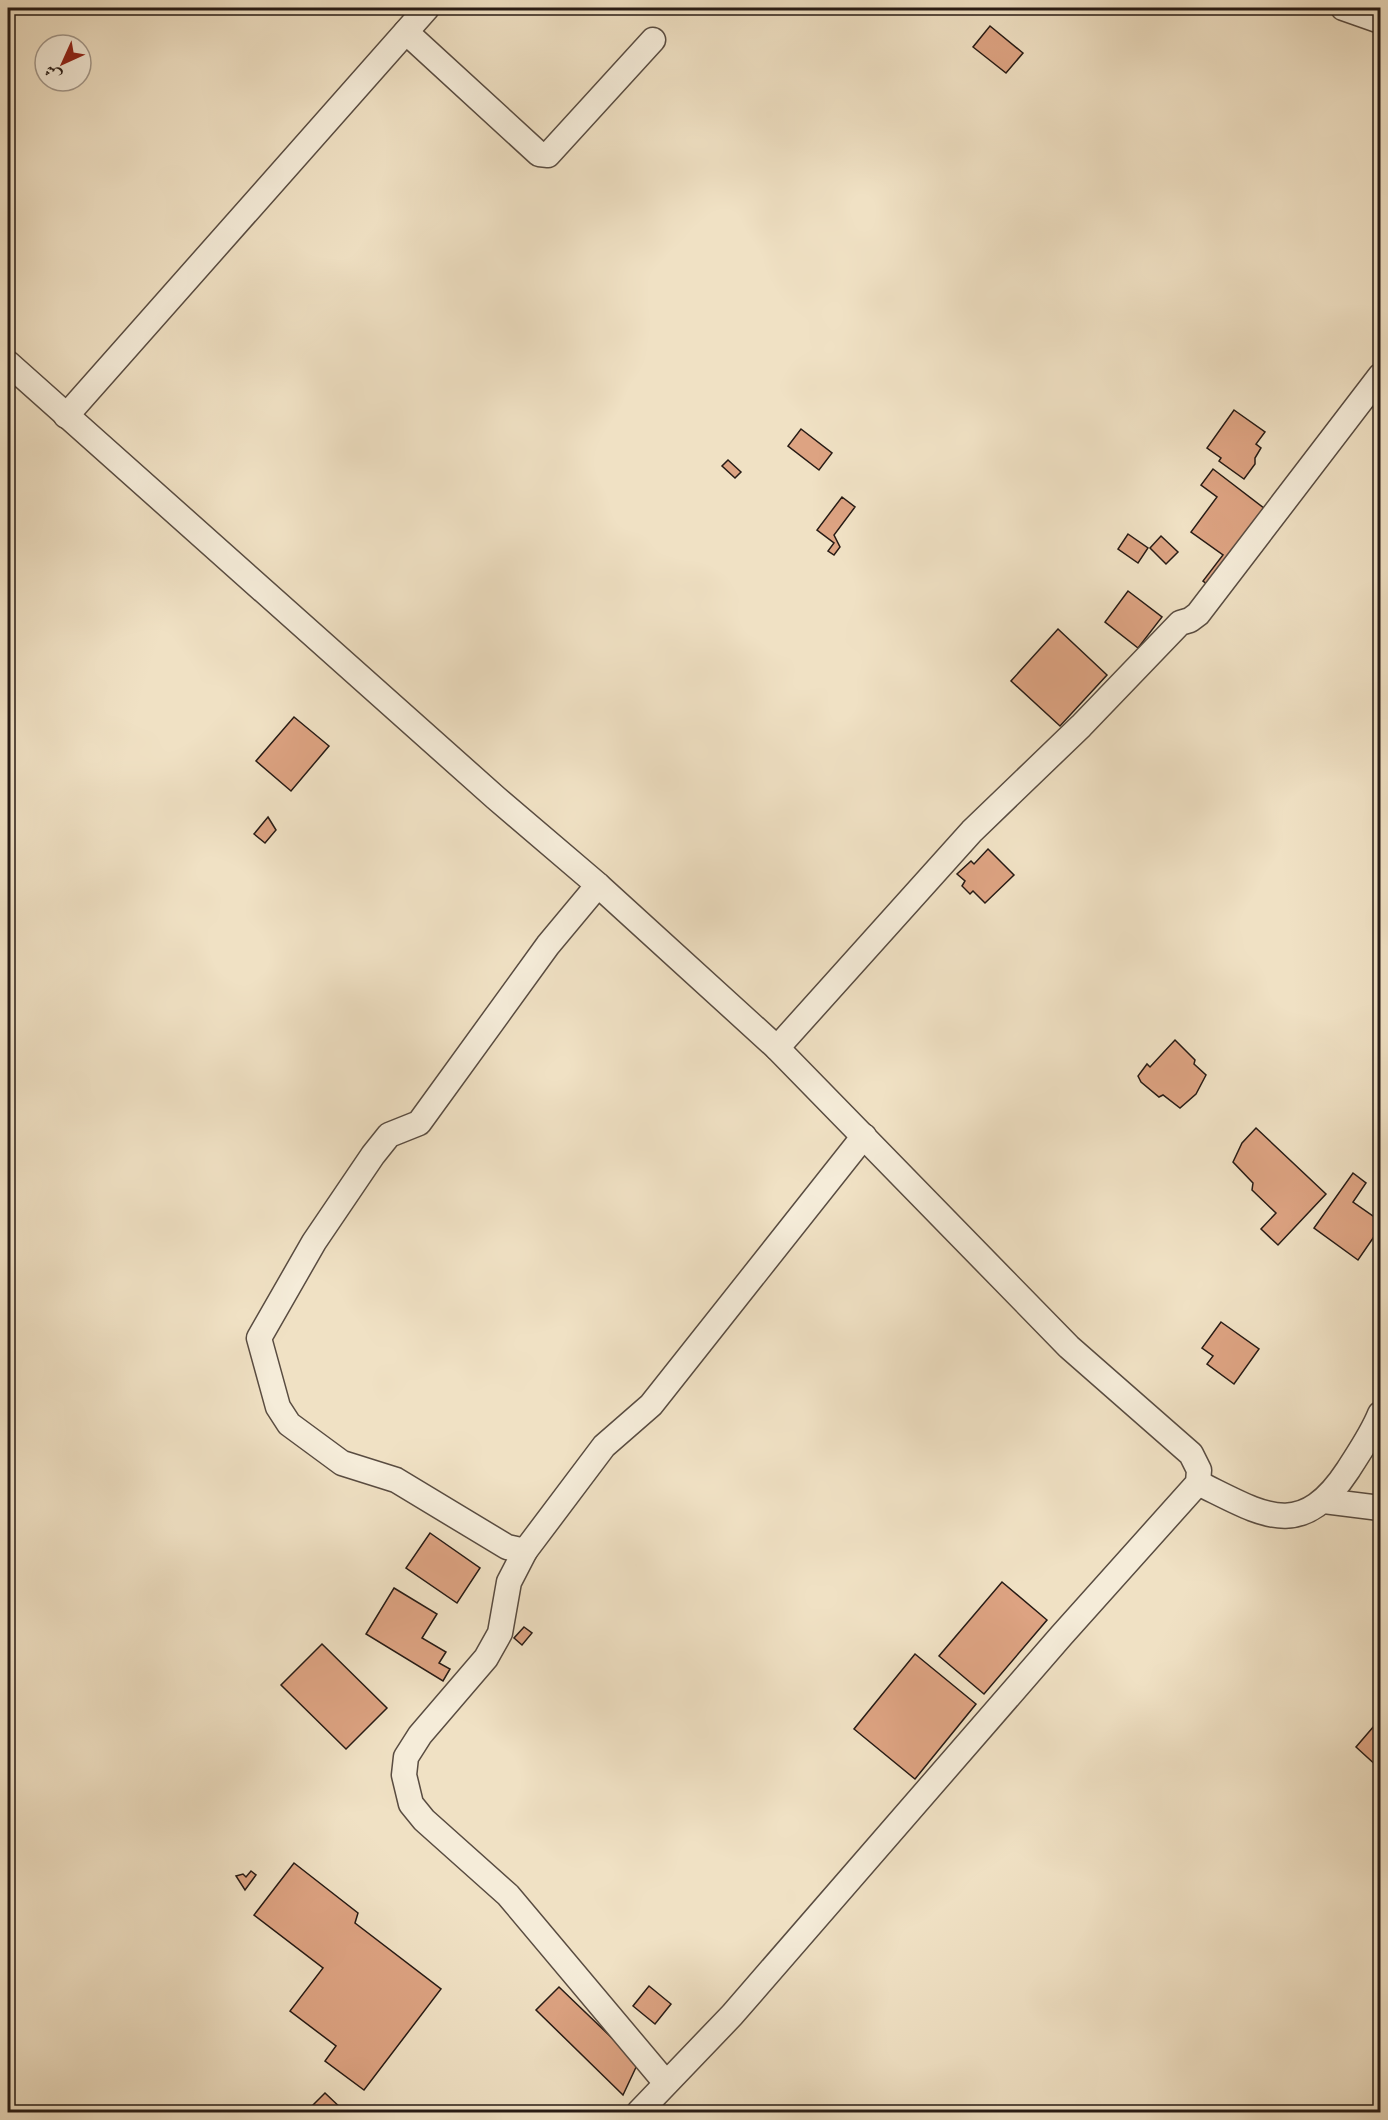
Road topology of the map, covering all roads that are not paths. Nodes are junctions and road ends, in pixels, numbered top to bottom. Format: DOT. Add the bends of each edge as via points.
graph roads {
  1 [pos="427,8"];
  2 [pos="1342,8"];
  3 [pos="1380,21"];
  4 [pos="406,32"];
  5 [pos="653,40"];
  6 [pos="8,363"];
  7 [pos="1380,376"];
  8 [pos="66,416"];
  9 [pos="598,885"];
  10 [pos="777,1048"];
  11 [pos="864,1136"];
  12 [pos="1380,1414"];
  13 [pos="1197,1483"];
  14 [pos="1324,1501"];
  15 [pos="1380,1508"];
  16 [pos="525,1551"];
  17 [pos="666,2083"];
  18 [pos="639,2112"];
  1 -- 4 [label="street"];
  2 -- 3 [label="street"];
  4 -- 5 [label="street" via="539,154 548,155"];
  4 -- 8 [label="street"];
  6 -- 8 [label="street"];
  7 -- 10 [label="street" via="1198,614 1180,622 1081,726 972,831"];
  8 -- 9 [label="street"];
  9 -- 10 [label="street"];
  9 -- 16 [label="street" via="548,945 419,1123 388,1135 373,1155 314,1242 259,1338 279,1407 289,1424 342,1463 396,1480 507,1547"];
  10 -- 11 [label="street"];
  11 -- 13 [label="street" via="1069,1347 1191,1454 1199,1470"];
  11 -- 16 [label="street" via="651,1404 604,1446"];
  12 -- 14 [label="street" via="1367,1440"];
  13 -- 14 [label="street" via="1256,1511 1283,1516 1308,1512"];
  13 -- 17 [label="street" via="732,2015"];
  14 -- 15 [label="street"];
  16 -- 17 [label="street" via="509,1582 500,1633 486,1658 406,1757 404,1775 411,1804 508,1895"];
  17 -- 18 [label="street"];
}
